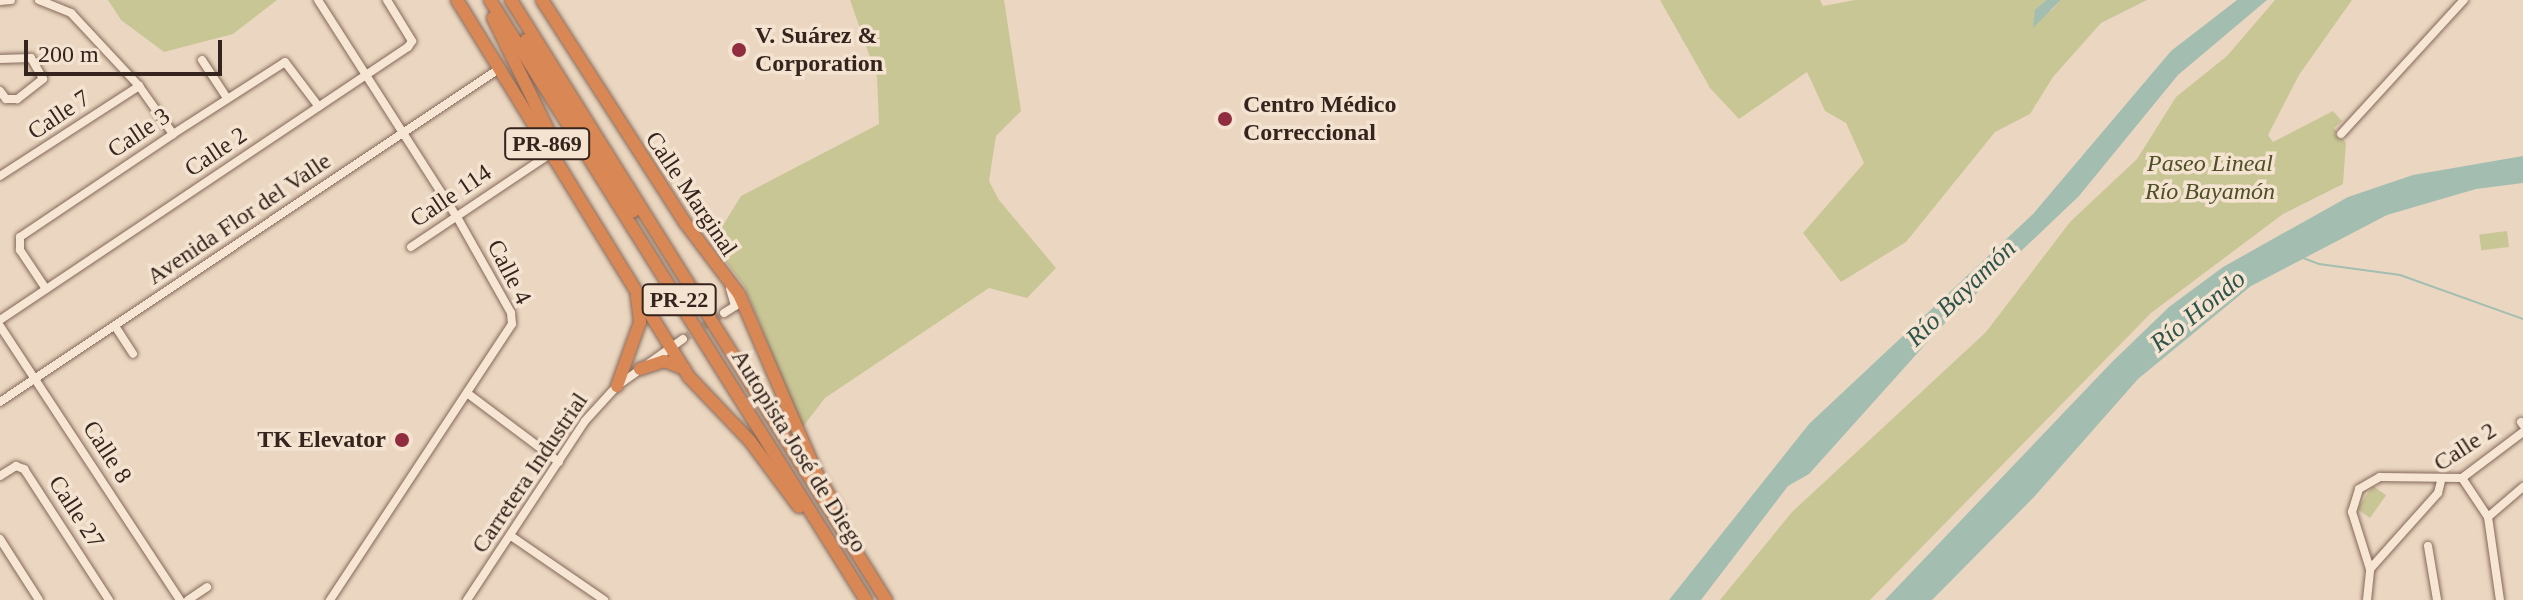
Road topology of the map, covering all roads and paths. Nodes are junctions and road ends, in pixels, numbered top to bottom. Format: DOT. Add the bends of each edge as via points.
graph roads {
  1 [pos="11,0"];
  2 [pos="39,0"];
  3 [pos="331,0"];
  4 [pos="387,0"];
  5 [pos="457,0"];
  6 [pos="488,0"];
  7 [pos="502,0"];
  8 [pos="511,0"];
  9 [pos="542,0"];
  10 [pos="2464,0"];
  11 [pos="0,1"];
  12 [pos="320,3"];
  13 [pos="0,59"];
  14 [pos="202,60"];
  15 [pos="500,68"];
  16 [pos="368,75"];
  17 [pos="139,86"];
  18 [pos="0,91"];
  19 [pos="227,98"];
  20 [pos="319,107"];
  21 [pos="406,131"];
  22 [pos="173,134"];
  23 [pos="2341,134"];
  24 [pos="553,152"];
  25 [pos="0,176"];
  26 [pos="457,217"];
  27 [pos="608,243"];
  28 [pos="411,247"];
  29 [pos="668,267"];
  30 [pos="46,289"];
  31 [pos="636,289"];
  32 [pos="706,312"];
  33 [pos="693,322"];
  34 [pos="0,323"];
  35 [pos="115,326"];
  36 [pos="683,339"];
  37 [pos="671,347"];
  38 [pos="133,354"];
  39 [pos="640,369"];
  40 [pos="685,369"];
  41 [pos="35,379"];
  42 [pos="617,386"];
  43 [pos="467,393"];
  44 [pos="0,402"];
  45 [pos="2522,426"];
  46 [pos="559,462"];
  47 [pos="0,476"];
  48 [pos="2462,478"];
  49 [pos="2441,481"];
  50 [pos="2523,487"];
  51 [pos="2488,517"];
  52 [pos="511,536"];
  53 [pos="0,539"];
  54 [pos="2428,546"];
  55 [pos="863,564"];
  56 [pos="2370,569"];
  57 [pos="849,573"];
  58 [pos="207,587"];
  59 [pos="2371,599"];
  60 [pos="39,600"];
  61 [pos="109,600"];
  62 [pos="180,600"];
  63 [pos="188,600"];
  64 [pos="330,600"];
  65 [pos="467,600"];
  66 [pos="604,600"];
  67 [pos="866,600"];
  68 [pos="886,600"];
  69 [pos="2437,600"];
  70 [pos="2500,600"];
  1 -- 11 [label="street"];
  2 -- 17 [label="street" via="71,13"];
  3 -- 12 [label="street"];
  4 -- 16 [label="street, Calle 2" via="412,41"];
  5 -- 15 [label="highway, PR-869"];
  6 -- 27 [label="highway"];
  6 -- 33 [label="highway, Autopista José de Diego / PR-22"];
  7 -- 29 [label="highway"];
  8 -- 32 [label="highway, Autopista José de Diego / PR-22"];
  9 -- 55 [label="highway, Calle Marginal" via="734,307 748,321"];
  10 -- 23 [label="street"];
  12 -- 16 [label="street, Calle 4"];
  13 -- 18 [label="street" via="31,58 43,79 17,99 6,99"];
  14 -- 19 [label="street"];
  15 -- 21 [label="street, Avenida Flor del Valle"];
  15 -- 24 [label="highway, PR-869"];
  16 -- 20 [label="street, Calle 2"];
  16 -- 21 [label="street, Calle 4"];
  17 -- 22 [label="street"];
  17 -- 25 [label="street, Calle 7"];
  19 -- 20 [label="street, Calle 3" via="285,62"];
  19 -- 22 [label="street, Calle 3"];
  20 -- 30 [label="street, Calle 2"];
  21 -- 26 [label="street, Calle 4"];
  21 -- 35 [label="street, Avenida Flor del Valle"];
  22 -- 30 [label="street, Calle 3" via="20,237 20,250"];
  24 -- 26 [label="street, Calle 114"];
  24 -- 27 [label="highway, PR-869"];
  26 -- 28 [label="street, Calle 114"];
  26 -- 43 [label="street, Calle 4" via="511,313 512,324"];
  27 -- 31 [label="highway, PR-869"];
  29 -- 32 [label="highway"];
  29 -- 33 [label="highway"];
  30 -- 34 [label="street, Calle 2"];
  31 -- 37 [label="highway"];
  31 -- 42 [label="highway, PR-869" via="640,322"];
  32 -- 55 [label="highway, Autopista José de Diego / PR-22"];
  33 -- 57 [label="highway, Autopista José de Diego / PR-22"];
  34 -- 41 [label="street, Calle 8"];
  35 -- 38 [label="street"];
  35 -- 41 [label="street, Avenida Flor del Valle"];
  36 -- 37 [label="street, Carretera Industrial"];
  37 -- 39 [label="street, Carretera Industrial / PR-869"];
  37 -- 40 [label="highway"];
  39 -- 40 [label="highway" via="664,361"];
  39 -- 42 [label="street, Carretera Industrial / PR-869"];
  40 -- 57 [label="highway" via="750,441"];
  41 -- 44 [label="street, Avenida Flor del Valle"];
  41 -- 62 [label="street, Calle 8"];
  42 -- 46 [label="street, Carretera Industrial / PR-869" via="585,421"];
  43 -- 46 [label="street"];
  43 -- 64 [label="street, Calle 4"];
  45 -- 48 [label="street, Calle 2"];
  46 -- 52 [label="street, Carretera Industrial / PR-869"];
  47 -- 61 [label="street, Calle 27" via="16,466 24,469"];
  48 -- 49 [label="street, Calle 2"];
  48 -- 51 [label="street"];
  49 -- 56 [label="street, Calle 2" via="2438,493"];
  49 -- 56 [label="street" via="2380,477 2359,489 2352,512"];
  50 -- 51 [label="street"];
  51 -- 70 [label="street"];
  52 -- 65 [label="street, Carretera Industrial / PR-869"];
  52 -- 66 [label="street"];
  53 -- 60 [label="street"];
  54 -- 69 [label="street"];
  55 -- 68 [label="highway, Autopista José de Diego / PR-22"];
  56 -- 59 [label="street"];
  57 -- 67 [label="highway, Autopista José de Diego / PR-22"];
  58 -- 63 [label="street"];
}
